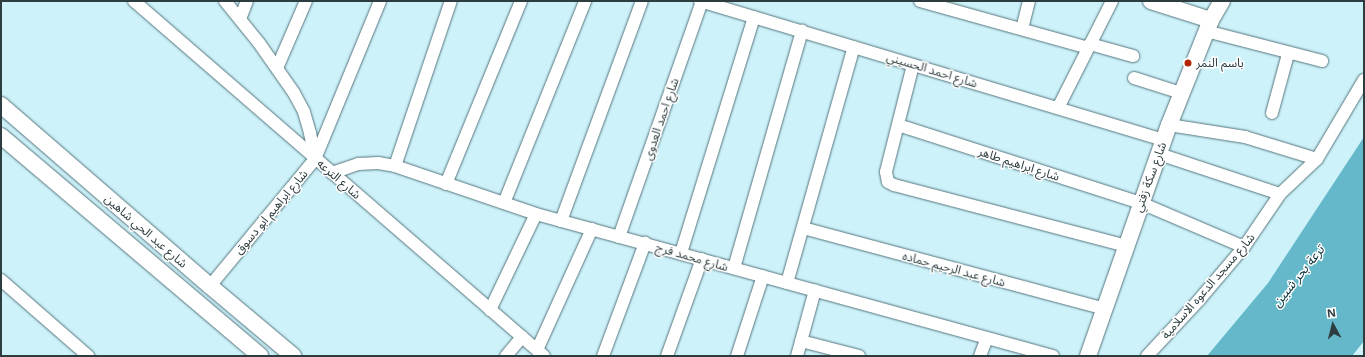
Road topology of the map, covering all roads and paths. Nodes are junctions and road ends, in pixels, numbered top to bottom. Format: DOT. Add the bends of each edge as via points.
graph roads {
  1 [pos="134,1"];
  2 [pos="225,1"];
  3 [pos="247,1"];
  4 [pos="306,1"];
  5 [pos="380,1"];
  6 [pos="451,1"];
  7 [pos="521,1"];
  8 [pos="585,1"];
  9 [pos="642,1"];
  10 [pos="701,1"];
  11 [pos="920,1"];
  12 [pos="1029,1"];
  13 [pos="1112,1"];
  14 [pos="1151,1"];
  15 [pos="1222,1"];
  16 [pos="754,17"];
  17 [pos="240,19"];
  18 [pos="1208,26"];
  19 [pos="1022,29"];
  20 [pos="802,31"];
  21 [pos="1089,46"];
  22 [pos="854,47"];
  23 [pos="1288,54"];
  24 [pos="1133,56"];
  25 [pos="1322,61"];
  26 [pos="913,65"];
  27 [pos="277,68"];
  28 [pos="1134,78"];
  29 [pos="1364,80"];
  30 [pos="1182,93"];
  31 [pos="1,105"];
  32 [pos="1058,108"];
  33 [pos="1272,113"];
  34 [pos="898,125"];
  35 [pos="1,136"];
  36 [pos="1164,140"];
  37 [pos="315,159"];
  38 [pos="1317,159"];
  39 [pos="395,166"];
  40 [pos="332,173"];
  41 [pos="446,184"];
  42 [pos="1280,194"];
  43 [pos="504,203"];
  44 [pos="1141,203"];
  45 [pos="536,214"];
  46 [pos="561,221"];
  47 [pos="803,228"];
  48 [pos="592,229"];
  49 [pos="619,237"];
  50 [pos="645,243"];
  51 [pos="1126,246"];
  52 [pos="1244,247"];
  53 [pos="681,253"];
  54 [pos="702,259"];
  55 [pos="734,268"];
  56 [pos="763,276"];
  57 [pos="1,280"];
  58 [pos="787,283"];
  59 [pos="210,286"];
  60 [pos="814,290"];
  61 [pos="1105,309"];
  62 [pos="490,310"];
  63 [pos="522,337"];
  64 [pos="987,338"];
  65 [pos="801,341"];
  66 [pos="540,353"];
  67 [pos="88,356"];
  68 [pos="260,356"];
  69 [pos="293,356"];
  70 [pos="506,356"];
  71 [pos="603,356"];
  72 [pos="667,356"];
  73 [pos="737,356"];
  74 [pos="797,356"];
  75 [pos="859,356"];
  76 [pos="980,356"];
  77 [pos="1054,356"];
  78 [pos="1088,356"];
  79 [pos="1147,356"];
  1 -- 37 [label="street, شارع الترعه"];
  2 -- 17 [label="street"];
  3 -- 17 [label="street"];
  4 -- 27 [label="street"];
  5 -- 37 [label="street, شارع ابراهيم ابو دسوق"];
  6 -- 39 [label="street"];
  7 -- 41 [label="street"];
  8 -- 43 [label="street"];
  9 -- 46 [label="street"];
  10 -- 16 [label="street, شارع احمد الحسيني"];
  10 -- 49 [label="street, شارع احمد العدوى"];
  11 -- 19 [label="street"];
  12 -- 19 [label="street"];
  13 -- 21 [label="street"];
  14 -- 18 [label="main road"];
  15 -- 18 [label="main road, شارع سكة زفتي"];
  16 -- 20 [label="street, شارع احمد الحسيني"];
  16 -- 53 [label="street"];
  17 -- 27 [label="street"];
  18 -- 23 [label="street"];
  18 -- 30 [label="main road, شارع سكة زفتي"];
  19 -- 21 [label="street"];
  20 -- 22 [label="street, شارع احمد الحسيني"];
  20 -- 55 [label="street"];
  21 -- 24 [label="street"];
  21 -- 32 [label="street"];
  22 -- 26 [label="street, شارع احمد الحسيني"];
  22 -- 47 [label="street"];
  23 -- 25 [label="street"];
  23 -- 33 [label="street"];
  26 -- 32 [label="street, شارع احمد الحسيني"];
  26 -- 34 [label="street"];
  27 -- 37 [label="street" via="304,112"];
  28 -- 30 [label="street"];
  29 -- 38 [label="street, شارع مسجد الدعوه الاسلامية"];
  30 -- 36 [label="main road, شارع سكة زفتي"];
  31 -- 59 [label="main road, شارع عبد الحي شاهين"];
  32 -- 36 [label="street, شارع احمد الحسيني"];
  34 -- 44 [label="street, شارع ابراهيم طاهر"];
  34 -- 51 [label="street" via="886,172 888,182"];
  35 -- 68 [label="main road, شارع عبد الحي شاهين"];
  36 -- 38 [label="street" via="1245,137"];
  36 -- 42 [label="street"];
  36 -- 44 [label="main road, شارع سكة زفتي"];
  37 -- 40 [label="street, شارع الترعه"];
  37 -- 59 [label="street, شارع ابراهيم ابو دسوق"];
  38 -- 42 [label="street, شارع مسجد الدعوه الاسلامية"];
  39 -- 40 [label="street, شارع محمد فرج" via="378,163 358,164"];
  39 -- 41 [label="street, شارع محمد فرج"];
  40 -- 62 [label="street, شارع الترعه"];
  41 -- 43 [label="street, شارع محمد فرج"];
  42 -- 52 [label="street, شارع مسجد الدعوه الاسلامية"];
  43 -- 45 [label="street, شارع محمد فرج"];
  44 -- 51 [label="main road, شارع سكة زفتي"];
  44 -- 52 [label="street, شارع ابراهيم طاهر"];
  45 -- 46 [label="street, شارع محمد فرج"];
  45 -- 62 [label="street"];
  46 -- 48 [label="street, شارع محمد فرج"];
  47 -- 58 [label="street"];
  47 -- 61 [label="street, شارع عبد الرحيم حماده"];
  48 -- 49 [label="street, شارع محمد فرج"];
  48 -- 66 [label="street"];
  49 -- 50 [label="street, شارع محمد فرج"];
  50 -- 53 [label="street, شارع محمد فرج"];
  50 -- 71 [label="street"];
  51 -- 61 [label="main road, شارع سكة زفتي"];
  52 -- 79 [label="street, شارع مسجد الدعوه الاسلامية"];
  53 -- 54 [label="street, شارع محمد فرج"];
  54 -- 55 [label="street, شارع محمد فرج"];
  54 -- 72 [label="street"];
  55 -- 56 [label="street, شارع محمد فرج"];
  56 -- 58 [label="street, شارع محمد فرج"];
  56 -- 73 [label="street"];
  57 -- 67 [label="street"];
  58 -- 60 [label="street, شارع محمد فرج"];
  59 -- 69 [label="main road, شارع عبد الحي شاهين"];
  60 -- 64 [label="street, شارع محمد فرج"];
  60 -- 65 [label="street"];
  61 -- 78 [label="main road, شارع سكة زفتي"];
  62 -- 63 [label="street, شارع الترعه"];
  63 -- 66 [label="street, شارع الترعه"];
  63 -- 70 [label="street"];
  64 -- 76 [label="street"];
  64 -- 77 [label="street, شارع محمد فرج"];
  65 -- 74 [label="street"];
  65 -- 75 [label="street"];
}
